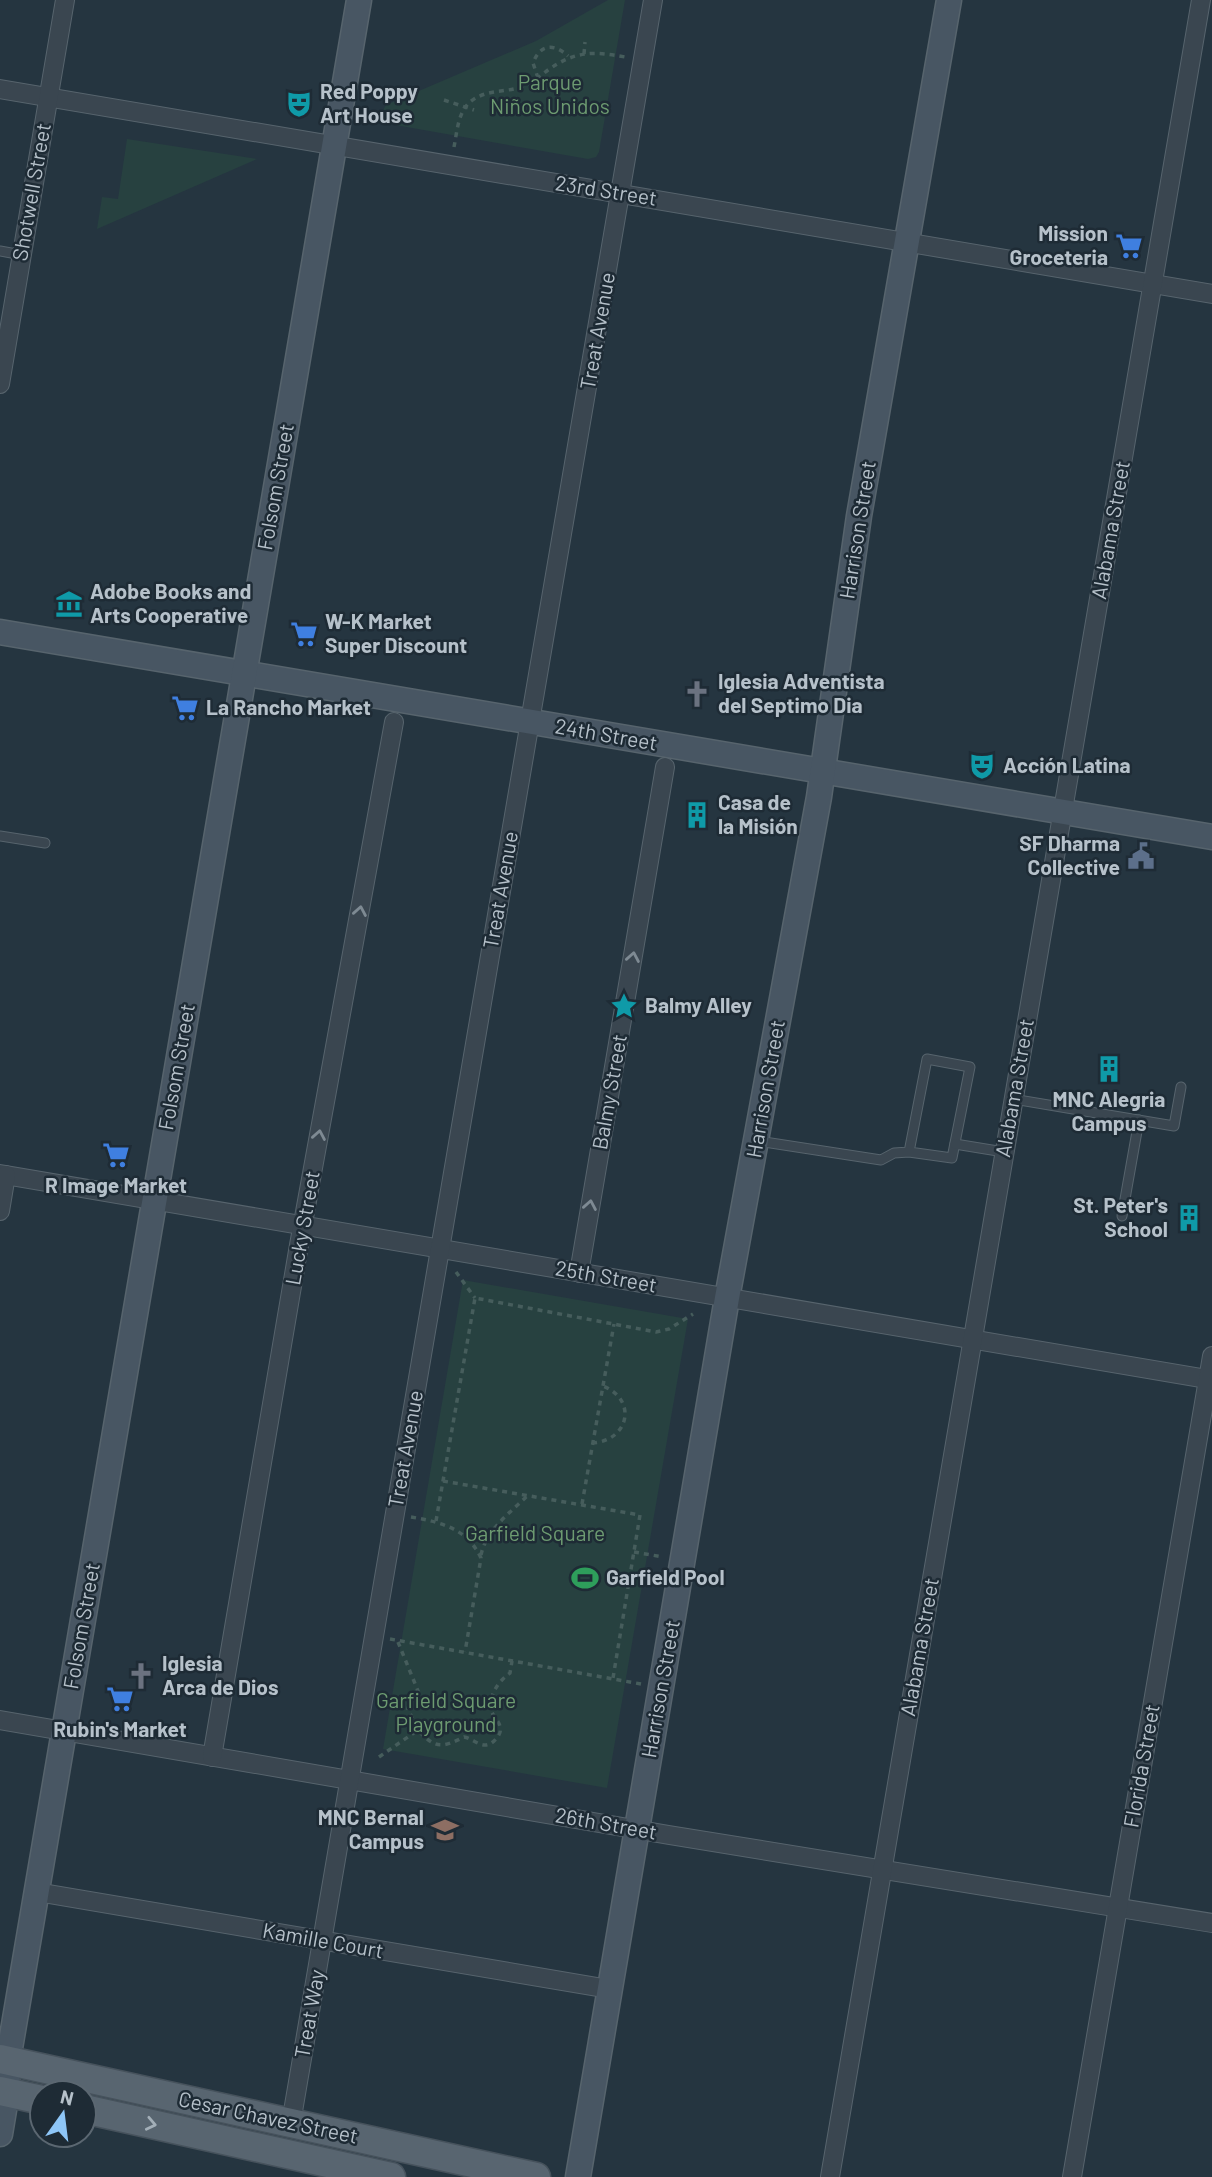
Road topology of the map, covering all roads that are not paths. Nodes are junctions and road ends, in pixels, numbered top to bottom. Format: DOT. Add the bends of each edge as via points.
graph roads {
  1 [pos="65,0"];
  2 [pos="359,0"];
  3 [pos="653,0"];
  4 [pos="948,0"];
  5 [pos="1201,0"];
  6 [pos="0,89"];
  7 [pos="48,97"];
  8 [pos="334,146"];
  9 [pos="621,193"];
  10 [pos="907,242"];
  11 [pos="0,251"];
  12 [pos="22,255"];
  13 [pos="1153,284"];
  14 [pos="1212,294"];
  15 [pos="0,384"];
  16 [pos="0,632"];
  17 [pos="244,673"];
  18 [pos="396,711"];
  19 [pos="530,722"];
  20 [pos="667,756"];
  21 [pos="823,771"];
  22 [pos="1063,812"];
  23 [pos="0,836"];
  24 [pos="1212,837"];
  25 [pos="45,843"];
  26 [pos="1181,1087"];
  27 [pos="1013,1099"];
  28 [pos="1139,1120"];
  29 [pos="756,1141"];
  30 [pos="955,1144"];
  31 [pos="909,1152"];
  32 [pos="1004,1152"];
  33 [pos="3,1175"];
  34 [pos="155,1201"];
  35 [pos="0,1211"];
  36 [pos="1122,1216"];
  37 [pos="303,1226"];
  38 [pos="440,1249"];
  39 [pos="579,1273"];
  40 [pos="727,1298"];
  41 [pos="972,1339"];
  42 [pos="1212,1356"];
  43 [pos="1210,1380"];
  44 [pos="0,1720"];
  45 [pos="64,1732"];
  46 [pos="212,1757"];
  47 [pos="350,1780"];
  48 [pos="637,1829"];
  49 [pos="883,1870"];
  50 [pos="37,1892"];
  51 [pos="1118,1907"];
  52 [pos="1212,1923"];
  53 [pos="323,1941"];
  54 [pos="610,1989"];
  55 [pos="4,2059"];
  56 [pos="4,2092"];
  57 [pos="28,2097"];
  58 [pos="98,2112"];
  59 [pos="291,2123"];
  60 [pos="0,2134"];
  61 [pos="391,2177"];
  62 [pos="536,2177"];
  63 [pos="578,2177"];
  64 [pos="830,2177"];
  65 [pos="1072,2177"];
  1 -- 7 [label="street, Shotwell Street"];
  2 -- 8 [label="street, Folsom Street"];
  3 -- 9 [label="street, Treat Avenue"];
  4 -- 10 [label="street, Harrison Street"];
  5 -- 13 [label="street, Alabama Street"];
  6 -- 7 [label="street, 23rd Street"];
  7 -- 8 [label="street, 23rd Street"];
  7 -- 12 [label="street, Shotwell Street"];
  8 -- 9 [label="street, 23rd Street"];
  8 -- 17 [label="street, Folsom Street"];
  9 -- 10 [label="street, 23rd Street"];
  9 -- 19 [label="street, Treat Avenue"];
  10 -- 13 [label="street, 23rd Street"];
  10 -- 21 [label="street, Harrison Street" via="859,516"];
  11 -- 12 [label="lane"];
  12 -- 15 [label="street, Shotwell Street"];
  13 -- 14 [label="street, 23rd Street"];
  13 -- 22 [label="street, Alabama Street"];
  16 -- 17 [label="street, 24th Street"];
  17 -- 18 [label="street, 24th Street"];
  17 -- 34 [label="street, Folsom Street"];
  18 -- 19 [label="street, 24th Street"];
  37 -- 18 [label="street, Lucky Street, one-way"];
  19 -- 20 [label="street, 24th Street"];
  19 -- 38 [label="street, Treat Avenue"];
  20 -- 21 [label="street, 24th Street"];
  39 -- 20 [label="street, Balmy Street, one-way"];
  21 -- 22 [label="street, 24th Street"];
  21 -- 29 [label="street, Harrison Street"];
  22 -- 24 [label="street, 24th Street"];
  22 -- 27 [label="street, Alabama Street"];
  23 -- 25 [label="lane"];
  26 -- 28 [label="lane" via="1174,1126"];
  27 -- 28 [label="lane"];
  27 -- 32 [label="street, Alabama Street"];
  28 -- 36 [label="lane"];
  29 -- 31 [label="lane" via="881,1160"];
  29 -- 40 [label="street, Harrison Street"];
  30 -- 31 [label="lane" via="952,1158"];
  30 -- 31 [label="lane" via="970,1067 927,1059"];
  30 -- 32 [label="lane"];
  32 -- 41 [label="street, Alabama Street"];
  33 -- 34 [label="street, 25th Street"];
  33 -- 35 [label="street"];
  34 -- 37 [label="street, 25th Street"];
  34 -- 45 [label="street, Folsom Street"];
  37 -- 38 [label="street, 25th Street"];
  37 -- 46 [label="street, Lucky Street"];
  38 -- 39 [label="street, 25th Street"];
  38 -- 47 [label="street, Treat Avenue"];
  39 -- 40 [label="street, 25th Street"];
  40 -- 41 [label="street, 25th Street"];
  40 -- 48 [label="street, Harrison Street"];
  41 -- 43 [label="street, 25th Street"];
  41 -- 49 [label="street, Alabama Street"];
  42 -- 43 [label="street, Florida Street"];
  43 -- 51 [label="street, Florida Street"];
  44 -- 45 [label="street, 26th Street"];
  45 -- 46 [label="street, 26th Street"];
  45 -- 50 [label="street, Folsom Street"];
  46 -- 47 [label="street, 26th Street"];
  47 -- 48 [label="street, 26th Street"];
  47 -- 53 [label="street, Treat Way"];
  48 -- 49 [label="street, 26th Street"];
  48 -- 54 [label="street, Harrison Street"];
  49 -- 51 [label="street, 26th Street"];
  49 -- 64 [label="street, Alabama Street"];
  50 -- 53 [label="street, Kamille Court"];
  50 -- 55 [label="street, Folsom Street"];
  51 -- 52 [label="street, 26th Street"];
  51 -- 65 [label="street, Florida Street"];
  53 -- 54 [label="street, Kamille Court"];
  53 -- 59 [label="street, Treat Way"];
  54 -- 63 [label="street, Harrison Street"];
  55 -- 56 [label="street, Folsom Street"];
  55 -- 59 [label="main road, Cesar Chavez Street"];
  56 -- 57 [label="main road"];
  56 -- 60 [label="street, Folsom Street"];
  58 -- 61 [label="main road, Cesar Chavez Street, one-way"];
  59 -- 62 [label="main road, Cesar Chavez Street"];
}
